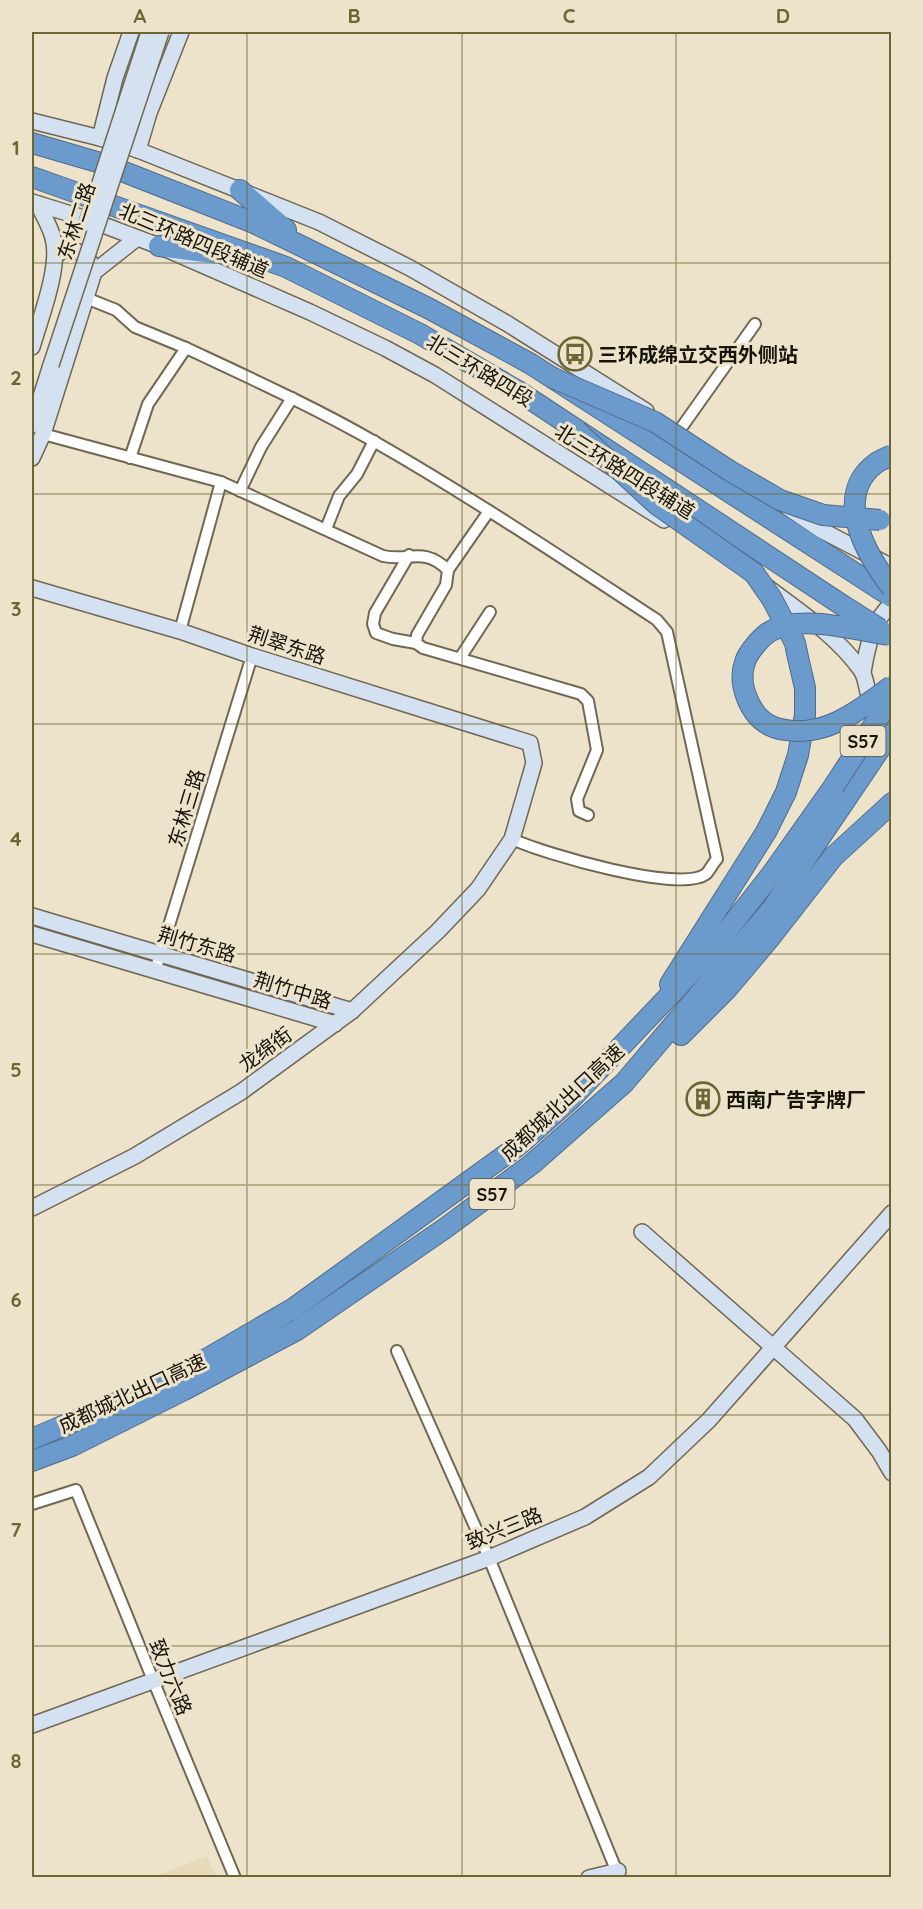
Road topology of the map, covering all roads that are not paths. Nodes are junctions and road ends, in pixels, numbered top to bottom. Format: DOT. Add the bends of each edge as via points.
graph roads {
  1 [pos="131,32"];
  2 [pos="149,32"];
  3 [pos="161,32"];
  4 [pos="181,32"];
  5 [pos="32,121"];
  6 [pos="100,138"];
  7 [pos="32,143"];
  8 [pos="138,150"];
  9 [pos="32,177"];
  10 [pos="240,190"];
  11 [pos="35,203"];
  12 [pos="136,238"];
  13 [pos="159,246"];
  14 [pos="56,255"];
  15 [pos="264,259"];
  16 [pos="342,264"];
  17 [pos="94,272"];
  18 [pos="86,298"];
  19 [pos="755,324"];
  20 [pos="32,347"];
  21 [pos="186,348"];
  22 [pos="47,363"];
  23 [pos="551,377"];
  24 [pos="292,398"];
  25 [pos="32,402"];
  26 [pos="37,429"];
  27 [pos="577,431"];
  28 [pos="679,431"];
  29 [pos="374,441"];
  30 [pos="891,455"];
  31 [pos="32,458"];
  32 [pos="130,458"];
  33 [pos="221,482"];
  34 [pos="240,491"];
  35 [pos="489,511"];
  36 [pos="886,518"];
  37 [pos="326,529"];
  38 [pos="409,555"];
  39 [pos="891,567"];
  40 [pos="448,570"];
  41 [pos="32,588"];
  42 [pos="891,588"];
  43 [pos="891,597"];
  44 [pos="891,604"];
  45 [pos="490,612"];
  46 [pos="180,631"];
  47 [pos="890,636"];
  48 [pos="416,643"];
  49 [pos="252,656"];
  50 [pos="460,658"];
  51 [pos="863,672"];
  52 [pos="891,686"];
  53 [pos="891,714"];
  54 [pos="530,743"];
  55 [pos="841,792"];
  56 [pos="891,803"];
  57 [pos="588,815"];
  58 [pos="512,839"];
  59 [pos="32,916"];
  60 [pos="32,934"];
  61 [pos="159,955"];
  62 [pos="154,971"];
  63 [pos="352,1011"];
  64 [pos="646,1022"];
  65 [pos="335,1024"];
  66 [pos="624,1083"];
  67 [pos="32,1208"];
  68 [pos="891,1213"];
  69 [pos="642,1232"];
  70 [pos="773,1347"];
  71 [pos="397,1351"];
  72 [pos="32,1439"];
  73 [pos="32,1461"];
  74 [pos="891,1473"];
  75 [pos="32,1504"];
  76 [pos="489,1558"];
  77 [pos="153,1680"];
  78 [pos="32,1725"];
  79 [pos="619,1874"];
  80 [pos="235,1878"];
  81 [pos="589,1878"];
  1 -- 6 [label="main road"];
  2 -- 22 [label="main road, 东林二路, bridge"];
  3 -- 22 [label="main road, 东林二路, bridge"];
  4 -- 8 [label="main road"];
  5 -- 6 [label="main road"];
  6 -- 8 [label="main road"];
  7 -- 16 [label="highway, 北三环路四段" via="104,164 254,223"];
  8 -- 10 [label="main road"];
  9 -- 15 [label="highway, 北三环路四段"];
  10 -- 16 [label="highway" via="284,229"];
  10 -- 28 [label="main road" via="319,222 410,268"];
  11 -- 12 [label="main road, 北三环路四段辅道"];
  11 -- 14 [label="main road" via="53,238"];
  12 -- 13 [label="main road, 北三环路四段辅道"];
  12 -- 17 [label="main road"];
  13 -- 15 [label="highway"];
  13 -- 51 [label="main road, 北三环路四段辅道" via="310,312 435,375 768,587 836,640"];
  14 -- 17 [label="main road" via="65,249 81,253 88,257"];
  14 -- 20 [label="main road"];
  15 -- 27 [label="highway, 北三环路四段" via="420,334 518,391"];
  16 -- 23 [label="highway, 北三环路四段"];
  17 -- 18 [label="main road"];
  18 -- 21 [label="street" via="116,310 135,327"];
  18 -- 26 [label="main road"];
  19 -- 28 [label="street"];
  21 -- 24 [label="street"];
  21 -- 32 [label="street" via="148,404"];
  22 -- 25 [label="main road, 东林二路"];
  22 -- 26 [label="main road, 东林二路"];
  23 -- 36 [label="highway, bridge" via="655,422 780,500 823,515"];
  23 -- 43 [label="highway, 北三环路四段, bridge"];
  24 -- 29 [label="street"];
  24 -- 34 [label="street" via="261,447"];
  26 -- 31 [label="main road"];
  26 -- 32 [label="street"];
  27 -- 47 [label="highway, 北三环路四段, bridge"];
  27 -- 64 [label="highway, bridge" via="656,504 754,573 795,643 805,688 798,755 786,792 766,832"];
  28 -- 39 [label="main road" via="822,530"];
  29 -- 35 [label="street"];
  29 -- 37 [label="street" via="357,474 339,496"];
  30 -- 42 [label="highway, bridge" via="874,464 861,482 854,502 859,531 874,565"];
  32 -- 33 [label="street"];
  33 -- 34 [label="street"];
  33 -- 46 [label="street"];
  34 -- 37 [label="street"];
  35 -- 40 [label="street"];
  35 -- 58 [label="street" via="657,620 667,632 717,859 705,875 679,881 533,849"];
  37 -- 38 [label="street" via="383,556 396,559"];
  38 -- 40 [label="street" via="421,555"];
  38 -- 48 [label="street" via="375,613 373,624 376,633"];
  40 -- 48 [label="street" via="446,585"];
  41 -- 46 [label="main road, 荆翠东路"];
  44 -- 51 [label="main road" via="869,642"];
  45 -- 50 [label="street"];
  46 -- 49 [label="main road, 荆翠东路"];
  47 -- 52 [label="highway, bridge" via="814,623 771,631 745,662 743,677 755,713 770,726 789,730 813,730 836,722"];
  48 -- 50 [label="street"];
  49 -- 54 [label="main road, 荆翠东路"];
  49 -- 61 [label="street, 东林三路"];
  50 -- 57 [label="street" via="581,694 588,701 597,750 577,799 579,811"];
  51 -- 53 [label="main road, 北三环路四段辅道" via="874,704"];
  53 -- 55 [label="highway, 成都城北出口高速 / S57, bridge"];
  53 -- 55 [label="highway, 成都城北出口高速 / S57"];
  54 -- 58 [label="main road, 龙绵街" via="534,763"];
  55 -- 64 [label="highway, 成都城北出口高速 / S57" via="708,955"];
  55 -- 66 [label="highway, 成都城北出口高速 / S57" via="771,910"];
  56 -- 66 [label="highway" via="833,857 727,989 669,1047"];
  58 -- 63 [label="main road, 龙绵街" via="470,897"];
  59 -- 61 [label="main road, 荆竹东路"];
  60 -- 62 [label="main road, 荆竹中路"];
  61 -- 62 [label="street, 东林三路"];
  61 -- 63 [label="main road, 荆竹东路"];
  62 -- 65 [label="main road, 荆竹中路"];
  63 -- 65 [label="main road, 龙绵街"];
  64 -- 72 [label="highway, 成都城北出口高速 / S57" via="571,1099 519,1145 294,1308 172,1379"];
  65 -- 67 [label="main road, 龙绵街" via="241,1092 135,1156"];
  66 -- 73 [label="highway, 成都城北出口高速 / S57" via="532,1164 297,1330 72,1446"];
  68 -- 70 [label="main road, 致兴三路"];
  69 -- 70 [label="main road"];
  70 -- 74 [label="main road" via="855,1419"];
  70 -- 76 [label="main road, 致兴三路" via="709,1420 649,1477 585,1517"];
  71 -- 76 [label="street"];
  75 -- 77 [label="street, 致力六路" via="76,1490"];
  76 -- 77 [label="main road, 致兴三路"];
  76 -- 79 [label="street"];
  77 -- 78 [label="main road, 致兴三路"];
  77 -- 80 [label="street, 致力六路"];
  79 -- 81 [label="main road"];
}
